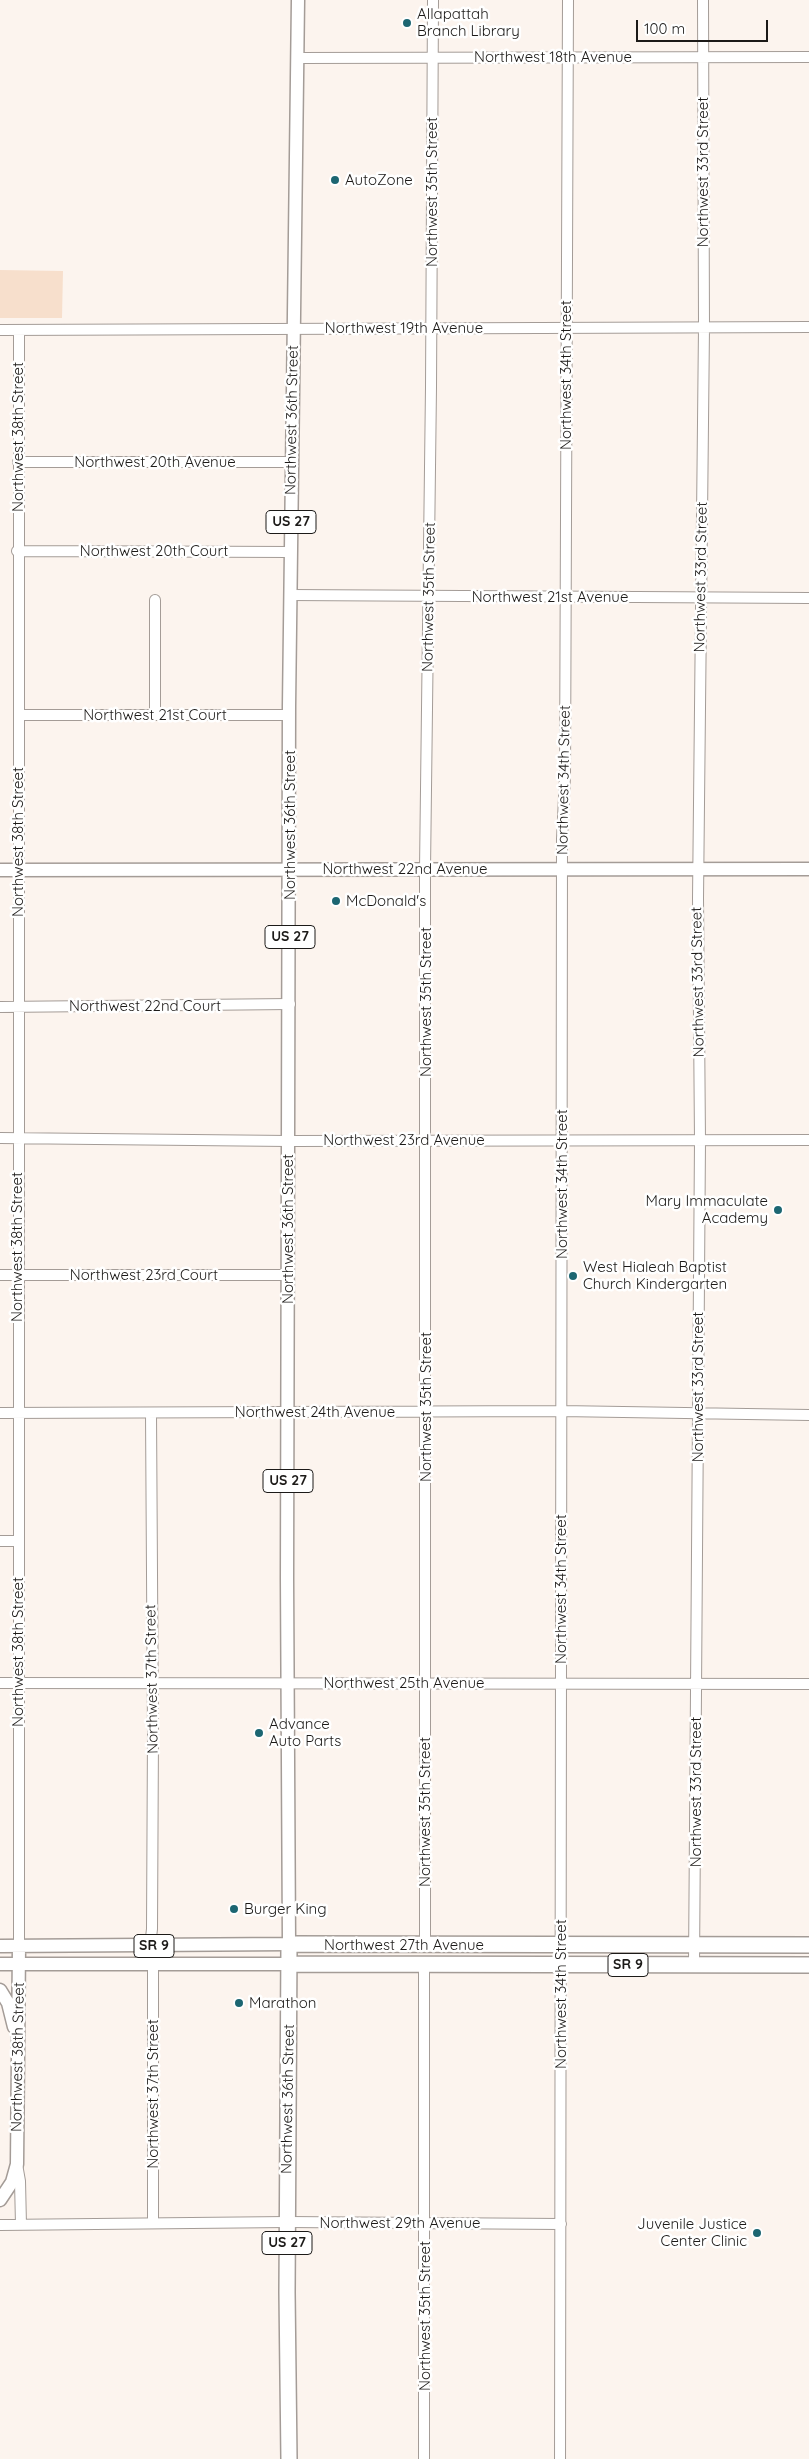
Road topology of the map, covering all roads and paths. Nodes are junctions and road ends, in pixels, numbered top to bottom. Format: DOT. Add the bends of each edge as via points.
graph roads {
  1 [pos="298,0"];
  2 [pos="433,0"];
  3 [pos="568,0"];
  4 [pos="703,0"];
  5 [pos="703,56"];
  6 [pos="433,57"];
  7 [pos="809,57"];
  8 [pos="297,58"];
  9 [pos="568,58"];
  10 [pos="432,327"];
  11 [pos="566,327"];
  12 [pos="704,327"];
  13 [pos="809,327"];
  14 [pos="293,329"];
  15 [pos="0,330"];
  16 [pos="18,330"];
  17 [pos="18,462"];
  18 [pos="291,462"];
  19 [pos="17,551"];
  20 [pos="290,552"];
  21 [pos="290,595"];
  22 [pos="430,597"];
  23 [pos="566,597"];
  24 [pos="701,598"];
  25 [pos="809,598"];
  26 [pos="155,600"];
  27 [pos="20,715"];
  28 [pos="154,715"];
  29 [pos="289,715"];
  30 [pos="290,869"];
  31 [pos="425,869"];
  32 [pos="562,869"];
  33 [pos="698,869"];
  34 [pos="809,869"];
  35 [pos="0,870"];
  36 [pos="18,870"];
  37 [pos="290,1004"];
  38 [pos="0,1007"];
  39 [pos="18,1007"];
  40 [pos="0,1138"];
  41 [pos="17,1138"];
  42 [pos="426,1140"];
  43 [pos="562,1140"];
  44 [pos="700,1140"];
  45 [pos="809,1140"];
  46 [pos="288,1141"];
  47 [pos="0,1275"];
  48 [pos="17,1275"];
  49 [pos="288,1275"];
  50 [pos="427,1411"];
  51 [pos="561,1411"];
  52 [pos="0,1412"];
  53 [pos="151,1412"];
  54 [pos="288,1412"];
  55 [pos="18,1413"];
  56 [pos="698,1413"];
  57 [pos="809,1415"];
  58 [pos="0,1541"];
  59 [pos="17,1541"];
  60 [pos="0,1682"];
  61 [pos="152,1682"];
  62 [pos="287,1682"];
  63 [pos="18,1683"];
  64 [pos="425,1684"];
  65 [pos="561,1684"];
  66 [pos="697,1684"];
  67 [pos="809,1684"];
  68 [pos="289,1944"];
  69 [pos="425,1945"];
  70 [pos="441,1945"];
  71 [pos="561,1945"];
  72 [pos="809,1945"];
  73 [pos="0,1946"];
  74 [pos="19,1946"];
  75 [pos="150,1946"];
  76 [pos="695,1946"];
  77 [pos="424,1963"];
  78 [pos="0,1964"];
  79 [pos="19,1964"];
  80 [pos="118,1964"];
  81 [pos="153,1964"];
  82 [pos="289,1964"];
  83 [pos="562,1964"];
  84 [pos="694,1965"];
  85 [pos="809,1965"];
  86 [pos="0,1990"];
  87 [pos="17,2054"];
  88 [pos="17,2164"];
  89 [pos="0,2200"];
  90 [pos="287,2222"];
  91 [pos="153,2223"];
  92 [pos="424,2224"];
  93 [pos="560,2224"];
  94 [pos="0,2225"];
  95 [pos="20,2225"];
  96 [pos="289,2459"];
  97 [pos="424,2459"];
  98 [pos="560,2459"];
  1 -- 8 [label="main road, Northwest 36th Street / US 27"];
  2 -- 6 [label="street, Northwest 35th Street"];
  3 -- 9 [label="street, Northwest 34th Street"];
  4 -- 5 [label="street, Northwest 33rd Street"];
  5 -- 7 [label="street, Northwest 18th Avenue"];
  5 -- 9 [label="street, Northwest 18th Avenue"];
  5 -- 12 [label="street, Northwest 33rd Street"];
  6 -- 8 [label="street, Northwest 18th Avenue"];
  6 -- 9 [label="street, Northwest 18th Avenue"];
  6 -- 10 [label="street, Northwest 35th Street"];
  8 -- 14 [label="main road, Northwest 36th Street / US 27"];
  9 -- 11 [label="street, Northwest 34th Street"];
  10 -- 11 [label="street, Northwest 19th Avenue"];
  10 -- 14 [label="street, Northwest 19th Avenue"];
  10 -- 22 [label="street, Northwest 35th Street"];
  11 -- 12 [label="street, Northwest 19th Avenue"];
  11 -- 23 [label="street, Northwest 34th Street"];
  12 -- 13 [label="street, Northwest 19th Avenue"];
  12 -- 24 [label="street, Northwest 33rd Street"];
  14 -- 16 [label="street, Northwest 19th Avenue"];
  14 -- 18 [label="main road, Northwest 36th Street / US 27"];
  15 -- 16 [label="street, Northwest 19th Avenue"];
  16 -- 17 [label="street, Northwest 38th Street"];
  17 -- 18 [label="street, Northwest 20th Avenue"];
  17 -- 19 [label="street, Northwest 38th Street"];
  18 -- 20 [label="main road, Northwest 36th Street / US 27"];
  19 -- 20 [label="street, Northwest 20th Court"];
  19 -- 27 [label="street, Northwest 38th Street"];
  20 -- 21 [label="main road, Northwest 36th Street / US 27"];
  21 -- 22 [label="street, Northwest 21st Avenue"];
  21 -- 29 [label="main road, Northwest 36th Street / US 27"];
  22 -- 23 [label="street, Northwest 21st Avenue"];
  22 -- 31 [label="street, Northwest 35th Street"];
  23 -- 24 [label="street, Northwest 21st Avenue"];
  23 -- 32 [label="street, Northwest 34th Street"];
  24 -- 25 [label="street, Northwest 21st Avenue"];
  24 -- 33 [label="street, Northwest 33rd Street"];
  26 -- 28 [label="street"];
  27 -- 28 [label="street, Northwest 21st Court"];
  27 -- 36 [label="street, Northwest 38th Street"];
  28 -- 29 [label="street, Northwest 21st Court"];
  29 -- 30 [label="main road, Northwest 36th Street / US 27"];
  30 -- 31 [label="main road, Northwest 22nd Avenue"];
  30 -- 36 [label="main road, Northwest 22nd Avenue"];
  30 -- 37 [label="main road, Northwest 36th Street / US 27"];
  31 -- 32 [label="main road, Northwest 22nd Avenue"];
  31 -- 42 [label="street, Northwest 35th Street"];
  32 -- 33 [label="main road, Northwest 22nd Avenue"];
  32 -- 43 [label="street, Northwest 34th Street"];
  33 -- 34 [label="main road, Northwest 22nd Avenue"];
  33 -- 44 [label="street, Northwest 33rd Street"];
  35 -- 36 [label="main road, Northwest 22nd Avenue"];
  36 -- 39 [label="street, Northwest 38th Street"];
  37 -- 39 [label="street, Northwest 22nd Court"];
  37 -- 46 [label="main road, Northwest 36th Street / US 27"];
  38 -- 39 [label="street, Northwest 22nd Court"];
  39 -- 41 [label="street, Northwest 38th Street"];
  40 -- 41 [label="street, Northwest 23rd Avenue"];
  41 -- 46 [label="street, Northwest 23rd Avenue"];
  41 -- 48 [label="street, Northwest 38th Street"];
  42 -- 43 [label="street, Northwest 23rd Avenue"];
  42 -- 46 [label="street, Northwest 23rd Avenue"];
  42 -- 50 [label="street, Northwest 35th Street"];
  43 -- 44 [label="street, Northwest 23rd Avenue"];
  43 -- 51 [label="street, Northwest 34th Street"];
  44 -- 45 [label="street, Northwest 23rd Avenue"];
  44 -- 56 [label="street, Northwest 33rd Street"];
  46 -- 49 [label="main road, Northwest 36th Street / US 27"];
  47 -- 48 [label="street, Northwest 23rd Court"];
  48 -- 49 [label="street, Northwest 23rd Court"];
  48 -- 55 [label="street, Northwest 38th Street"];
  49 -- 54 [label="main road, Northwest 36th Street / US 27"];
  50 -- 51 [label="street, Northwest 24th Avenue"];
  50 -- 54 [label="street, Northwest 24th Avenue"];
  50 -- 64 [label="street, Northwest 35th Street"];
  51 -- 56 [label="street, Northwest 24th Avenue"];
  51 -- 65 [label="street, Northwest 34th Street"];
  52 -- 55 [label="street, Northwest 24th Avenue"];
  53 -- 54 [label="street, Northwest 24th Avenue"];
  53 -- 55 [label="street, Northwest 24th Avenue"];
  53 -- 61 [label="street, Northwest 37th Street"];
  54 -- 62 [label="main road, Northwest 36th Street / US 27"];
  55 -- 59 [label="street, Northwest 38th Street"];
  56 -- 57 [label="street, Northwest 24th Avenue"];
  56 -- 66 [label="street, Northwest 33rd Street"];
  58 -- 59 [label="street"];
  59 -- 63 [label="street, Northwest 38th Street"];
  60 -- 63 [label="street, Northwest 25th Avenue"];
  61 -- 62 [label="street, Northwest 25th Avenue"];
  61 -- 63 [label="street, Northwest 25th Avenue"];
  61 -- 75 [label="street, Northwest 37th Street"];
  62 -- 64 [label="street, Northwest 25th Avenue"];
  62 -- 68 [label="main road, Northwest 36th Street / US 27"];
  63 -- 74 [label="street, Northwest 38th Street"];
  64 -- 65 [label="street, Northwest 25th Avenue"];
  64 -- 69 [label="street, Northwest 35th Street"];
  65 -- 66 [label="street, Northwest 25th Avenue"];
  65 -- 71 [label="street, Northwest 34th Street"];
  66 -- 67 [label="street, Northwest 25th Avenue"];
  66 -- 76 [label="street, Northwest 33rd Street"];
  68 -- 69 [label="highway, Northwest 27th Avenue / SR 9"];
  68 -- 75 [label="main road, Northwest 27th Avenue / SR 9"];
  68 -- 82 [label="highway, Northwest 36th Street / US 27"];
  69 -- 70 [label="highway, Northwest 27th Avenue / SR 9"];
  70 -- 71 [label="highway, Northwest 27th Avenue / SR 9"];
  70 -- 77 [label="highway" via="432,1949"];
  71 -- 76 [label="highway, Northwest 27th Avenue / SR 9"];
  71 -- 83 [label="street, Northwest 34th Street"];
  72 -- 76 [label="highway, Northwest 27th Avenue / SR 9"];
  73 -- 74 [label="main road, Northwest 27th Avenue / SR 9"];
  74 -- 75 [label="main road, Northwest 27th Avenue / SR 9"];
  74 -- 79 [label="main road, Northwest 38th Street"];
  75 -- 80 [label="main road" via="144,1953"];
  76 -- 84 [label="street, Northwest 33rd Street"];
  77 -- 82 [label="highway, Northwest 27th Avenue / SR 9"];
  77 -- 83 [label="highway, Northwest 27th Avenue / SR 9"];
  77 -- 92 [label="street, Northwest 35th Street"];
  78 -- 79 [label="main road, Northwest 27th Avenue / SR 9"];
  79 -- 80 [label="main road, Northwest 27th Avenue / SR 9"];
  79 -- 87 [label="main road, Northwest 38th Street"];
  80 -- 81 [label="main road, Northwest 27th Avenue / SR 9"];
  81 -- 82 [label="main road, Northwest 27th Avenue / SR 9"];
  81 -- 91 [label="street, Northwest 37th Street"];
  82 -- 90 [label="highway, Northwest 36th Street / US 27"];
  83 -- 84 [label="highway, Northwest 27th Avenue / SR 9"];
  83 -- 93 [label="street, Northwest 34th Street"];
  84 -- 85 [label="highway, Northwest 27th Avenue / SR 9"];
  86 -- 87 [label="main road" via="11,2012"];
  87 -- 88 [label="main road, Northwest 38th Street"];
  88 -- 89 [label="main road, Northwest 38th Street" via="12,2182"];
  88 -- 95 [label="street, Northwest 38th Street"];
  90 -- 91 [label="street, Northwest 29th Avenue"];
  90 -- 92 [label="street, Northwest 29th Avenue"];
  90 -- 96 [label="highway, Northwest 36th Street / US 27"];
  91 -- 95 [label="street, Northwest 29th Avenue"];
  92 -- 93 [label="street, Northwest 29th Avenue"];
  92 -- 97 [label="street, Northwest 35th Street"];
  93 -- 98 [label="street, Northwest 34th Street"];
  94 -- 95 [label="street, Northwest 29th Avenue"];
}
